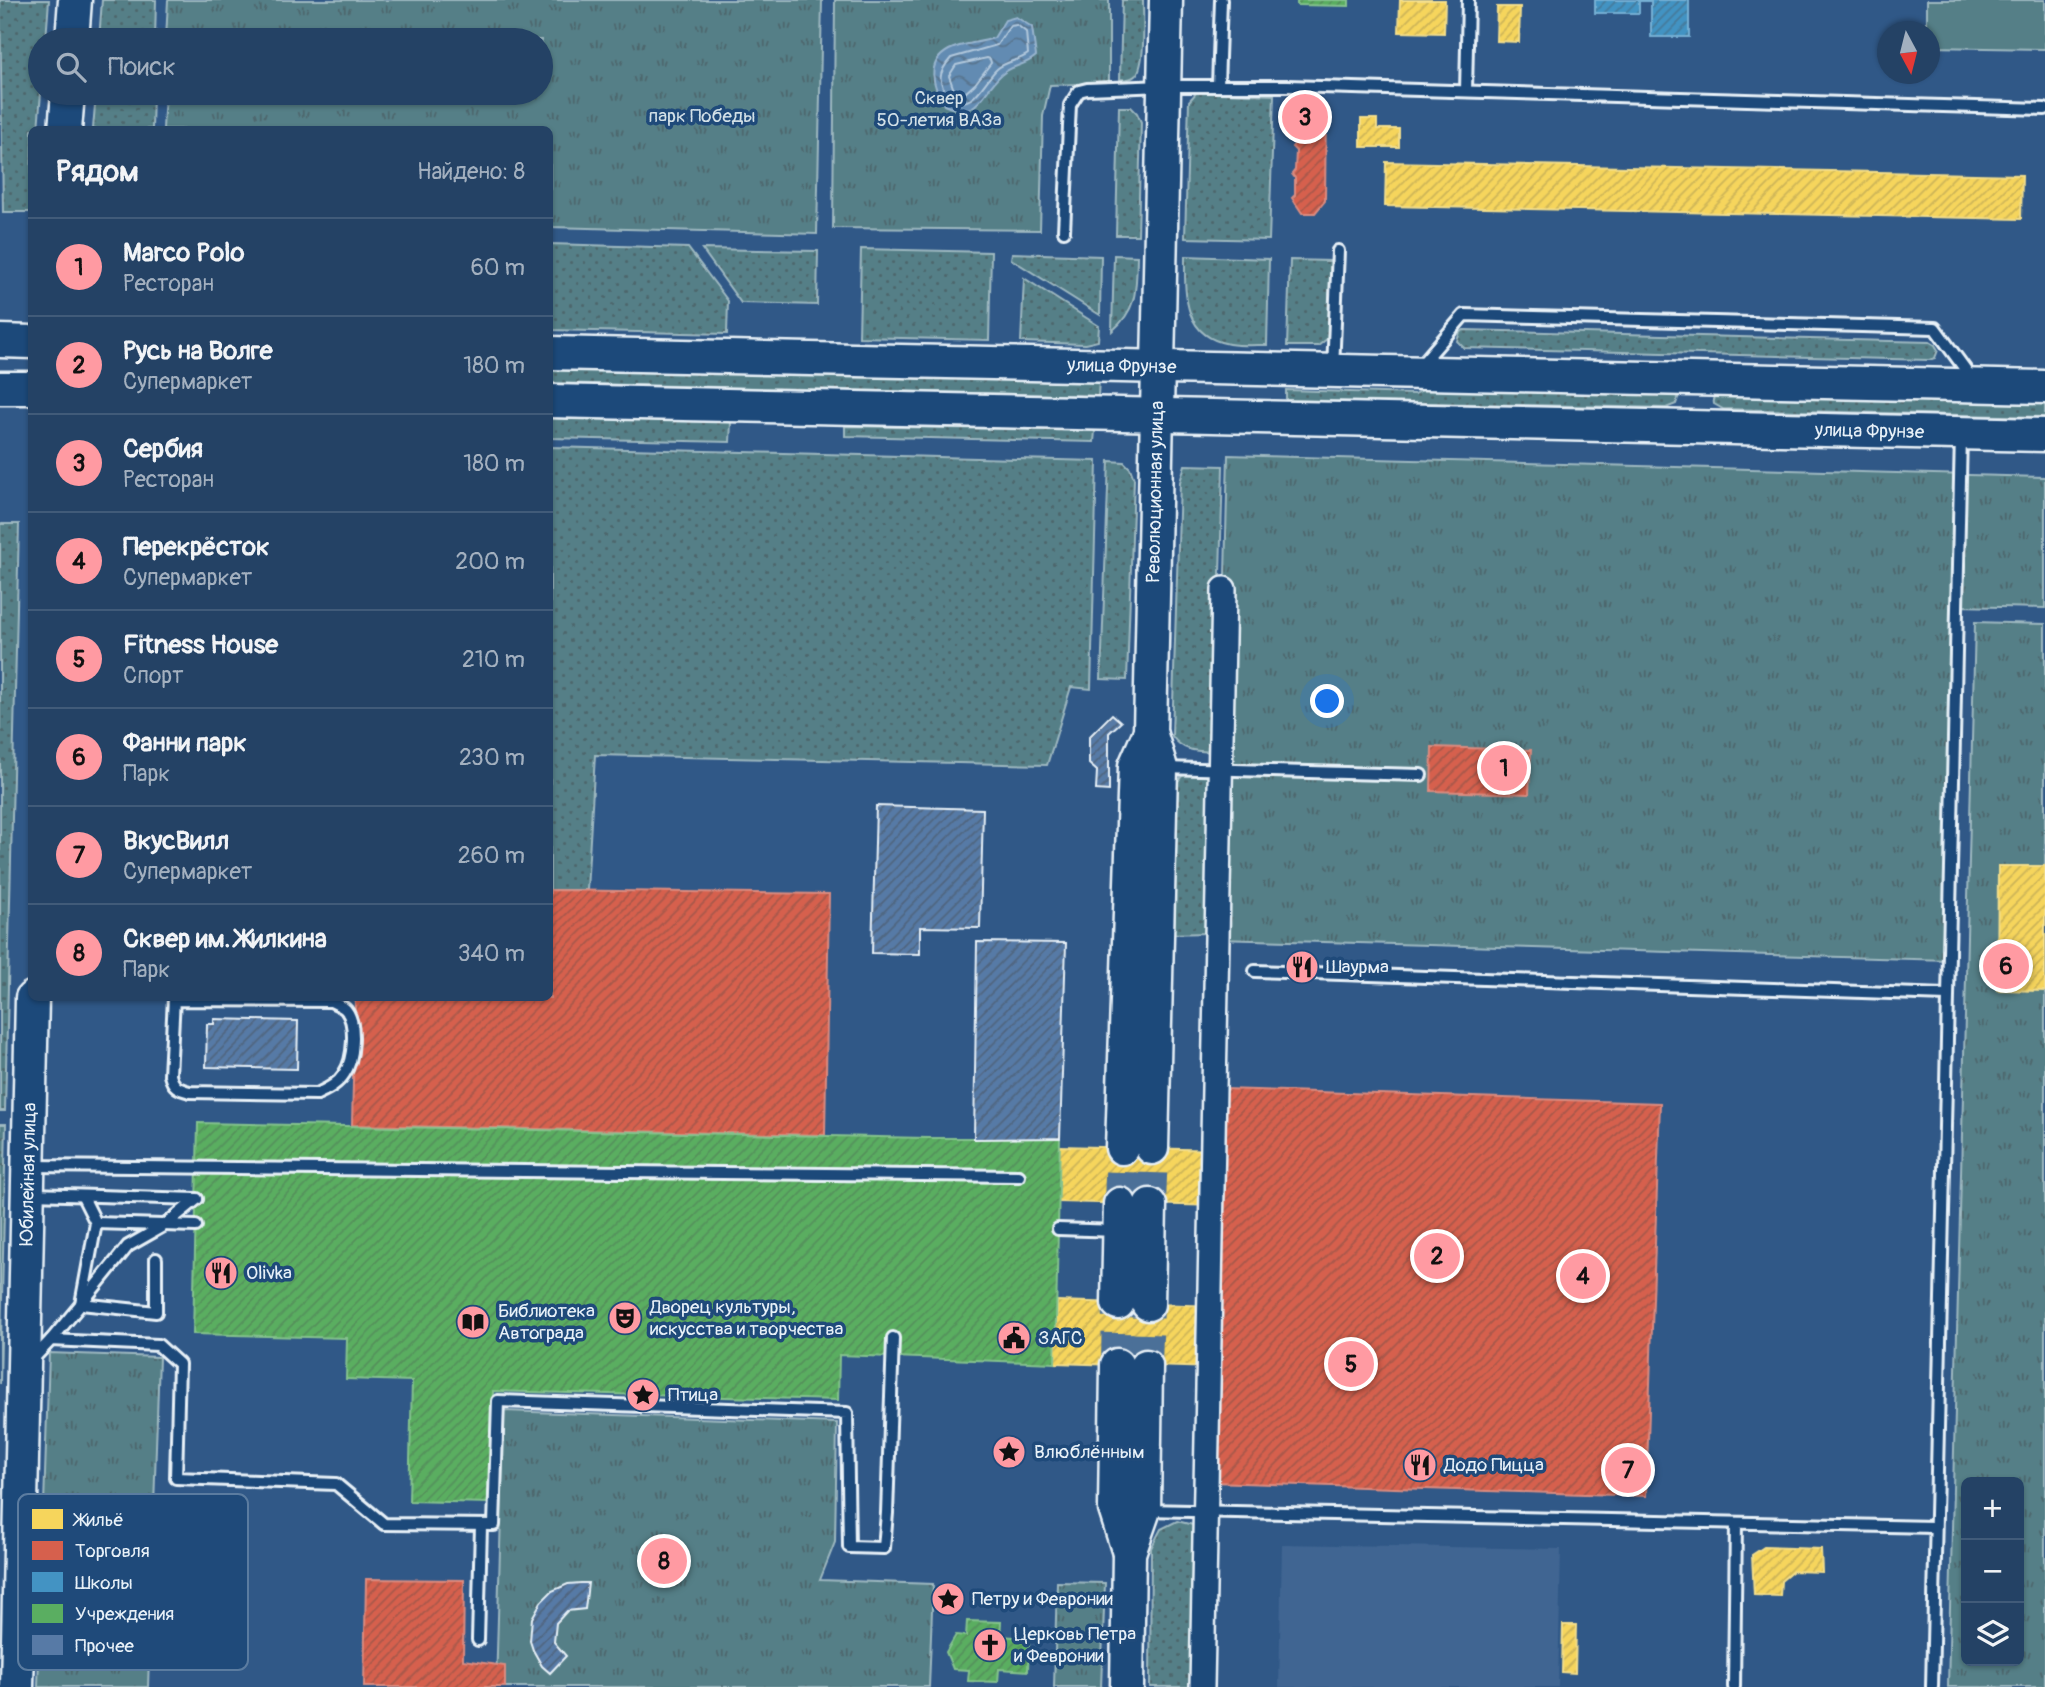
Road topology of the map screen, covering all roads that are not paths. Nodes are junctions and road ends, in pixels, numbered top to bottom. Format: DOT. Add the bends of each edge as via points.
graph roads {
  1 [pos="75,0"];
  2 [pos="1166,0"];
  3 [pos="1221,0"];
  4 [pos="1468,0"];
  5 [pos="73,28"];
  6 [pos="1164,86"];
  7 [pos="1218,86"];
  8 [pos="1466,91"];
  9 [pos="67,105"];
  10 [pos="2045,109"];
  11 [pos="65,126"];
  12 [pos="1064,230"];
  13 [pos="1338,251"];
  14 [pos="0,341"];
  15 [pos="28,342"];
  16 [pos="553,353"];
  17 [pos="1158,366"];
  18 [pos="1333,371"];
  19 [pos="1414,373"];
  20 [pos="1695,380"];
  21 [pos="1977,386"];
  22 [pos="2045,387"];
  23 [pos="0,388"];
  24 [pos="28,388"];
  25 [pos="553,401"];
  26 [pos="1157,416"];
  27 [pos="1693,427"];
  28 [pos="1961,433"];
  29 [pos="2045,435"];
  30 [pos="1224,589"];
  31 [pos="1150,732"];
  32 [pos="1161,768"];
  33 [pos="1220,769"];
  34 [pos="1421,775"];
  35 [pos="1255,971"];
  36 [pos="1947,995"];
  37 [pos="32,1001"];
  38 [pos="174,1001"];
  39 [pos="279,1001"];
  40 [pos="1019,1176"];
  41 [pos="27,1180"];
  42 [pos="83,1197"];
  43 [pos="1130,1213"];
  44 [pos="96,1223"];
  45 [pos="165,1225"];
  46 [pos="196,1226"];
  47 [pos="1058,1229"];
  48 [pos="156,1259"];
  49 [pos="1133,1303"];
  50 [pos="81,1304"];
  51 [pos="892,1338"];
  52 [pos="51,1339"];
  53 [pos="23,1370"];
  54 [pos="21,1494"];
  55 [pos="1144,1510"];
  56 [pos="1206,1511"];
  57 [pos="1736,1522"];
  58 [pos="481,1525"];
  59 [pos="1934,1527"];
  60 [pos="1129,1553"];
  61 [pos="478,1640"];
  62 [pos="18,1646"];
  63 [pos="17,1687"];
  64 [pos="1127,1687"];
  65 [pos="1202,1687"];
  66 [pos="1734,1687"];
  67 [pos="1932,1687"];
  1 -- 5 [label="main road"];
  2 -- 6 [label="main road, Революционная улица"];
  3 -- 7 [label="lane"];
  4 -- 8 [label="lane"];
  6 -- 7 [label="lane"];
  6 -- 12 [label="lane" via="1087,89 1074,96 1068,116"];
  6 -- 17 [label="main road, Революционная улица"];
  7 -- 8 [label="lane"];
  8 -- 10 [label="lane"];
  9 -- 11 [label="main road"];
  13 -- 18 [label="lane"];
  14 -- 15 [label="main road"];
  16 -- 17 [label="main road, улица Фрунзе"];
  17 -- 18 [label="main road, улица Фрунзе"];
  17 -- 26 [label="main road, Революционная улица"];
  18 -- 19 [label="main road, улица Фрунзе"];
  19 -- 20 [label="main road, улица Фрунзе"];
  19 -- 21 [label="lane" via="1464,315 1935,327"];
  20 -- 21 [label="main road, улица Фрунзе"];
  20 -- 27 [label="main road"];
  21 -- 22 [label="main road, улица Фрунзе"];
  23 -- 24 [label="main road"];
  25 -- 26 [label="main road, улица Фрунзе"];
  26 -- 27 [label="main road, улица Фрунзе"];
  26 -- 31 [label="main road, Революционная улица"];
  27 -- 28 [label="main road, улица Фрунзе"];
  28 -- 29 [label="main road, улица Фрунзе"];
  28 -- 36 [label="lane"];
  30 -- 33 [label="street"];
  31 -- 32 [label="main road, Революционная улица"];
  31 -- 32 [label="main road, Революционная улица" via="1135,766 1137,1148"];
  32 -- 33 [label="lane"];
  33 -- 34 [label="lane"];
  33 -- 56 [label="street"];
  35 -- 36 [label="lane"];
  36 -- 59 [label="lane"];
  37 -- 41 [label="main road, Юбилейная улица"];
  38 -- 39 [label="lane" via="170,1075 179,1090 317,1094 332,1087 345,1074 352,1043 345,1009 331,1002"];
  40 -- 41 [label="lane" via="80,1165"];
  41 -- 42 [label="lane"];
  41 -- 53 [label="main road, Юбилейная улица"];
  42 -- 44 [label="lane"];
  42 -- 45 [label="lane" via="197,1199"];
  43 -- 47 [label="lane"];
  43 -- 49 [label="main road"];
  44 -- 45 [label="lane"];
  44 -- 50 [label="lane"];
  45 -- 46 [label="lane"];
  45 -- 50 [label="lane" via="128,1246"];
  48 -- 50 [label="lane" via="156,1312"];
  50 -- 52 [label="lane"];
  51 -- 58 [label="lane" via="884,1548 849,1547 847,1413 498,1401 494,1525"];
  52 -- 53 [label="lane"];
  52 -- 58 [label="lane" via="158,1345 179,1364 176,1478 336,1484 384,1524"];
  53 -- 54 [label="main road, Юбилейная улица"];
  55 -- 56 [label="lane"];
  55 -- 60 [label="main road"];
  55 -- 60 [label="main road" via="1132,1365 1115,1509"];
  56 -- 57 [label="lane"];
  56 -- 65 [label="street"];
  57 -- 59 [label="lane"];
  57 -- 66 [label="lane"];
  58 -- 61 [label="lane"];
  59 -- 67 [label="lane"];
  60 -- 64 [label="main road"];
  62 -- 63 [label="main road, Юбилейная улица"];
}
